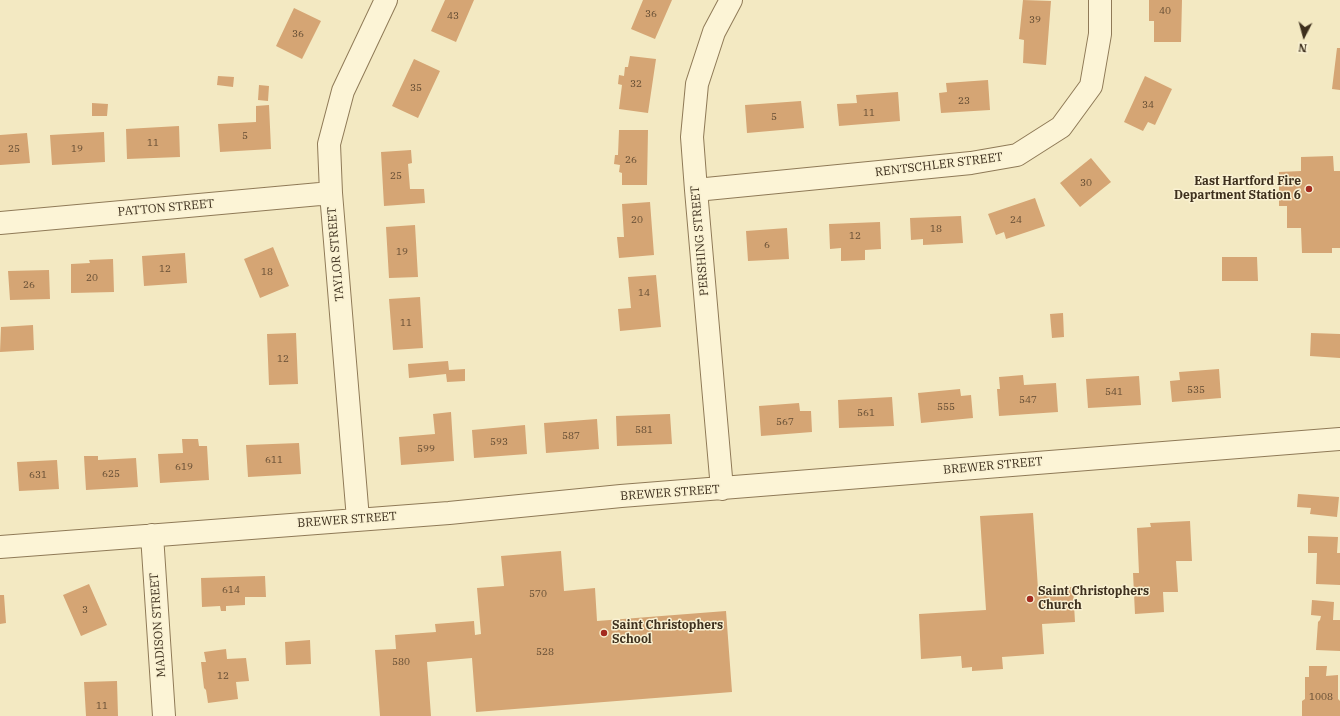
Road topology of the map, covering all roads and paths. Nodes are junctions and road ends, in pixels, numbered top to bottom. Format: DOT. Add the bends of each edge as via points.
graph roads {
  1 [pos="386,0"];
  2 [pos="731,0"];
  3 [pos="1100,0"];
  4 [pos="696,190"];
  5 [pos="331,193"];
  6 [pos="0,223"];
  7 [pos="1340,439"];
  8 [pos="722,489"];
  9 [pos="358,519"];
  10 [pos="152,535"];
  11 [pos="0,547"];
  12 [pos="164,716"];
  1 -- 5 [label="street, TAYLOR STREET" via="343,91 329,144"];
  2 -- 4 [label="street, PERSHING STREET" via="714,32 697,84 692,137"];
  3 -- 4 [label="street, RENTSCHLER STREET" via="1100,34 1091,86 1061,127 1016,155 971,163"];
  4 -- 8 [label="street, PERSHING STREET"];
  5 -- 6 [label="street, PATTON STREET"];
  5 -- 9 [label="street, TAYLOR STREET"];
  7 -- 8 [label="street, BREWER STREET"];
  8 -- 9 [label="street, BREWER STREET"];
  9 -- 10 [label="street, BREWER STREET"];
  10 -- 11 [label="street, BREWER STREET"];
  10 -- 12 [label="street, MADISON STREET"];
}
